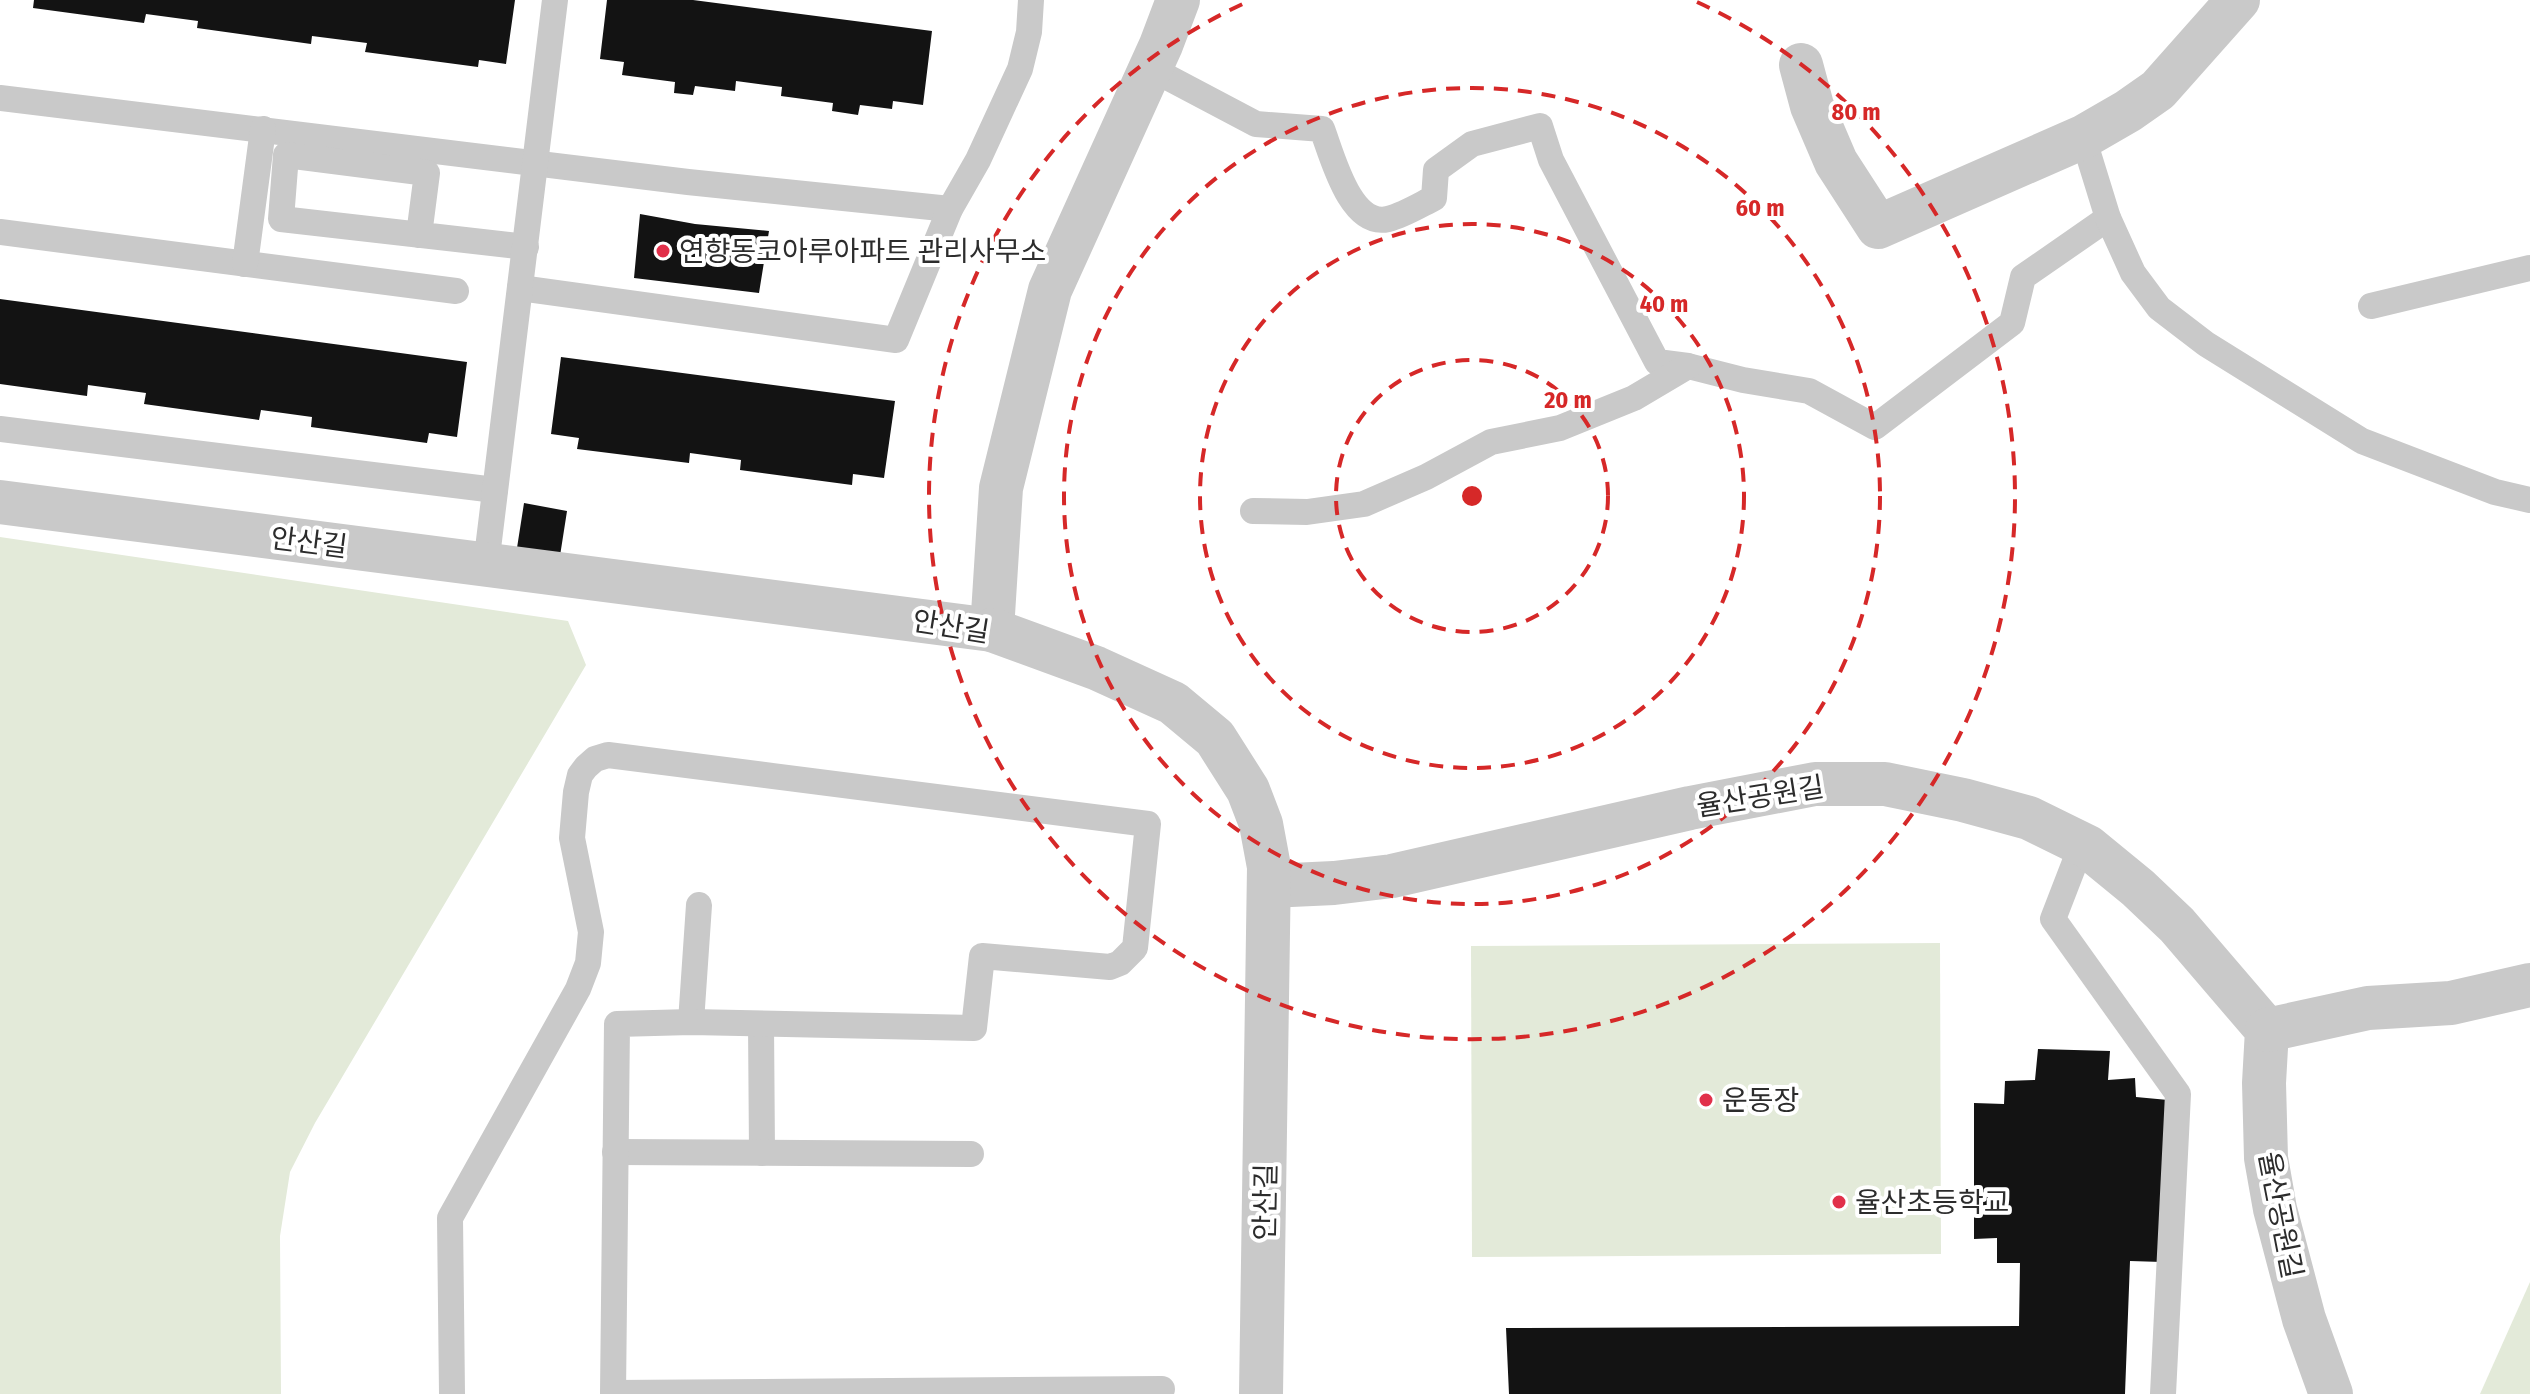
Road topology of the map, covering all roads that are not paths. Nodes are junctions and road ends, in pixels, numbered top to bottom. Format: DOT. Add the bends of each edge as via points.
graph roads {
  1 [pos="555,0"];
  2 [pos="1031,0"];
  3 [pos="1178,0"];
  4 [pos="2238,0"];
  5 [pos="1801,65"];
  6 [pos="1150,68"];
  7 [pos="0,98"];
  8 [pos="263,129"];
  9 [pos="2083,137"];
  10 [pos="536,162"];
  11 [pos="950,209"];
  12 [pos="2108,218"];
  13 [pos="0,232"];
  14 [pos="419,235"];
  15 [pos="526,247"];
  16 [pos="245,264"];
  17 [pos="2530,268"];
  18 [pos="520,288"];
  19 [pos="456,291"];
  20 [pos="2371,306"];
  21 [pos="1688,366"];
  22 [pos="0,429"];
  23 [pos="495,490"];
  24 [pos="2530,500"];
  25 [pos="0,502"];
  26 [pos="1253,511"];
  27 [pos="486,565"];
  28 [pos="992,630"];
  29 [pos="2082,844"];
  30 [pos="1269,886"];
  31 [pos="699,905"];
  32 [pos="2530,985"];
  33 [pos="691,1022"];
  34 [pos="761,1024"];
  35 [pos="2267,1030"];
  36 [pos="615,1152"];
  37 [pos="762,1153"];
  38 [pos="971,1154"];
  39 [pos="1162,1389"];
  40 [pos="613,1393"];
  41 [pos="760,1393"];
  42 [pos="452,1394"];
  43 [pos="1261,1394"];
  44 [pos="2163,1394"];
  45 [pos="2331,1394"];
  1 -- 10 [label="lane"];
  2 -- 11 [label="lane" via="1020,69"];
  3 -- 6 [label="street"];
  4 -- 9 [label="street" via="2158,90"];
  5 -- 9 [label="street" via="1836,162 1878,227"];
  6 -- 21 [label="lane" via="1256,124 1322,129 1348,194 1366,216 1385,220 1434,198 1436,170 1472,144 1540,126 1551,160 1657,362"];
  6 -- 28 [label="street" via="1050,290 1001,488"];
  7 -- 8 [label="lane"];
  8 -- 10 [label="lane"];
  8 -- 16 [label="lane"];
  9 -- 12 [label="lane"];
  10 -- 11 [label="lane"];
  10 -- 15 [label="lane"];
  11 -- 18 [label="lane" via="896,340"];
  12 -- 21 [label="lane" via="2023,277 2012,323 1875,427 1809,391"];
  12 -- 24 [label="lane" via="2133,273 2159,308 2206,344 2362,441 2495,492"];
  13 -- 16 [label="lane"];
  14 -- 14 [label="lane" via="281,219 286,155 427,173"];
  14 -- 15 [label="lane"];
  15 -- 18 [label="lane"];
  16 -- 19 [label="lane"];
  17 -- 20 [label="lane"];
  18 -- 23 [label="lane"];
  21 -- 26 [label="lane" via="1634,398 1560,428 1491,442 1364,504 1307,512"];
  22 -- 23 [label="lane"];
  23 -- 27 [label="lane"];
  25 -- 27 [label="street, 안산길"];
  27 -- 28 [label="street, 안산길"];
  28 -- 30 [label="street, 안산길" via="1173,703 1215,738 1248,790 1261,824"];
  29 -- 30 [label="street, 율산공원길" via="2029,818 1963,800 1885,784 1815,784 1392,876"];
  29 -- 35 [label="street, 율산공원길" via="2177,925"];
  29 -- 44 [label="lane" via="2053,919 2178,1094"];
  30 -- 43 [label="street, 안산길"];
  31 -- 33 [label="lane"];
  32 -- 35 [label="street" via="2451,1003 2368,1008"];
  33 -- 34 [label="lane"];
  33 -- 36 [label="lane" via="617,1024"];
  34 -- 37 [label="lane"];
  34 -- 42 [label="lane" via="974,1028 982,956 1110,967 1120,963 1135,948 1148,824 608,755 595,759 580,775 572,838 591,932 588,963 450,1218"];
  35 -- 45 [label="street, 율산공원길" via="2266,1158 2304,1319"];
  36 -- 37 [label="lane"];
  36 -- 40 [label="lane"];
  37 -- 38 [label="lane"];
  39 -- 41 [label="lane"];
  40 -- 41 [label="lane"];
}
